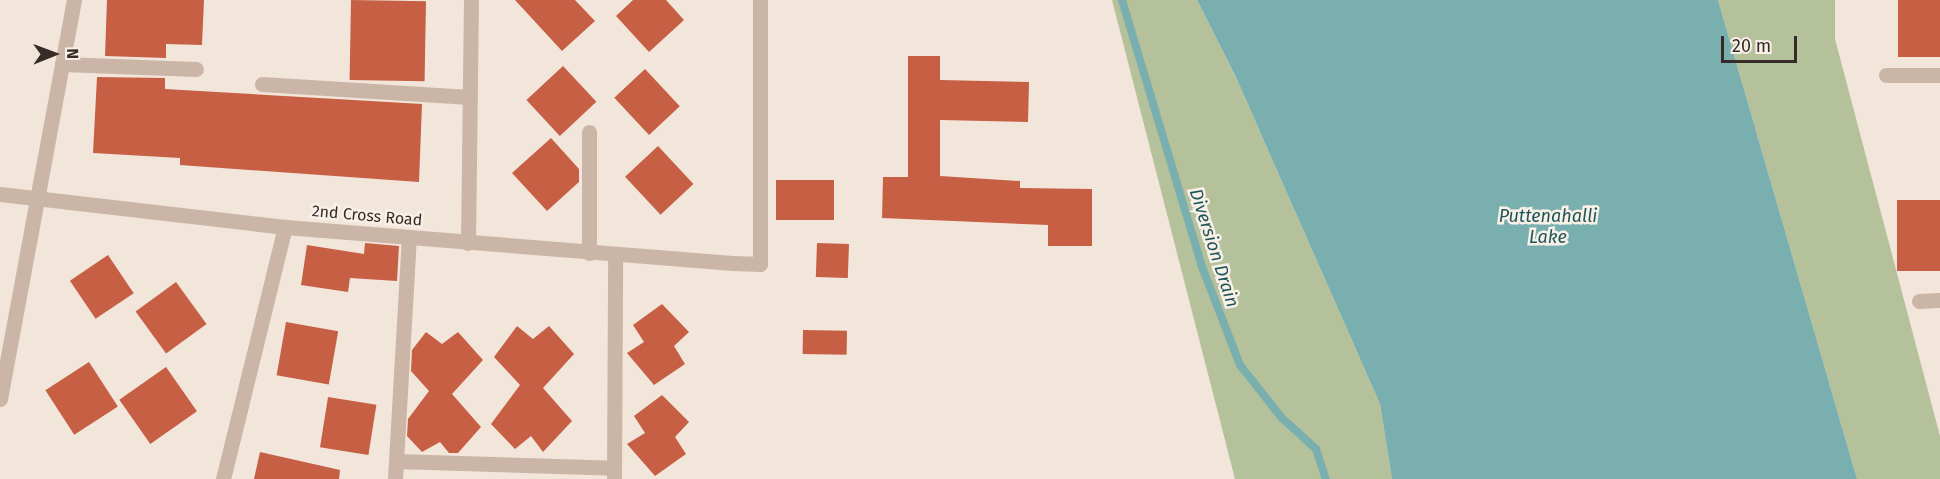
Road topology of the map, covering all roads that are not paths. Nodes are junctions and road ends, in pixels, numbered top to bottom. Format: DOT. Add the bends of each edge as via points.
graph roads {
  1 [pos="74,0"];
  2 [pos="471,0"];
  3 [pos="760,0"];
  4 [pos="62,64"];
  5 [pos="196,69"];
  6 [pos="1886,75"];
  7 [pos="1940,75"];
  8 [pos="262,84"];
  9 [pos="470,97"];
  10 [pos="589,132"];
  11 [pos="0,194"];
  12 [pos="36,201"];
  13 [pos="285,227"];
  14 [pos="409,238"];
  15 [pos="468,243"];
  16 [pos="589,253"];
  17 [pos="615,256"];
  18 [pos="1940,300"];
  19 [pos="1919,301"];
  20 [pos="0,399"];
  21 [pos="396,461"];
  22 [pos="614,474"];
  23 [pos="224,479"];
  24 [pos="395,479"];
  1 -- 4 [label="street"];
  2 -- 9 [label="street"];
  3 -- 17 [label="street, 2nd Cross Road" via="760,264"];
  4 -- 5 [label="street"];
  4 -- 12 [label="street"];
  6 -- 7 [label="street"];
  8 -- 9 [label="street"];
  9 -- 15 [label="street"];
  10 -- 16 [label="street"];
  11 -- 12 [label="street, 2nd Cross Road"];
  12 -- 13 [label="street, 2nd Cross Road"];
  12 -- 20 [label="street"];
  13 -- 14 [label="street, 2nd Cross Road"];
  13 -- 23 [label="street"];
  14 -- 15 [label="street, 2nd Cross Road"];
  14 -- 21 [label="street"];
  15 -- 16 [label="street, 2nd Cross Road"];
  16 -- 17 [label="street, 2nd Cross Road"];
  17 -- 22 [label="street"];
  18 -- 19 [label="street"];
  21 -- 22 [label="street"];
  21 -- 24 [label="street"];
}
